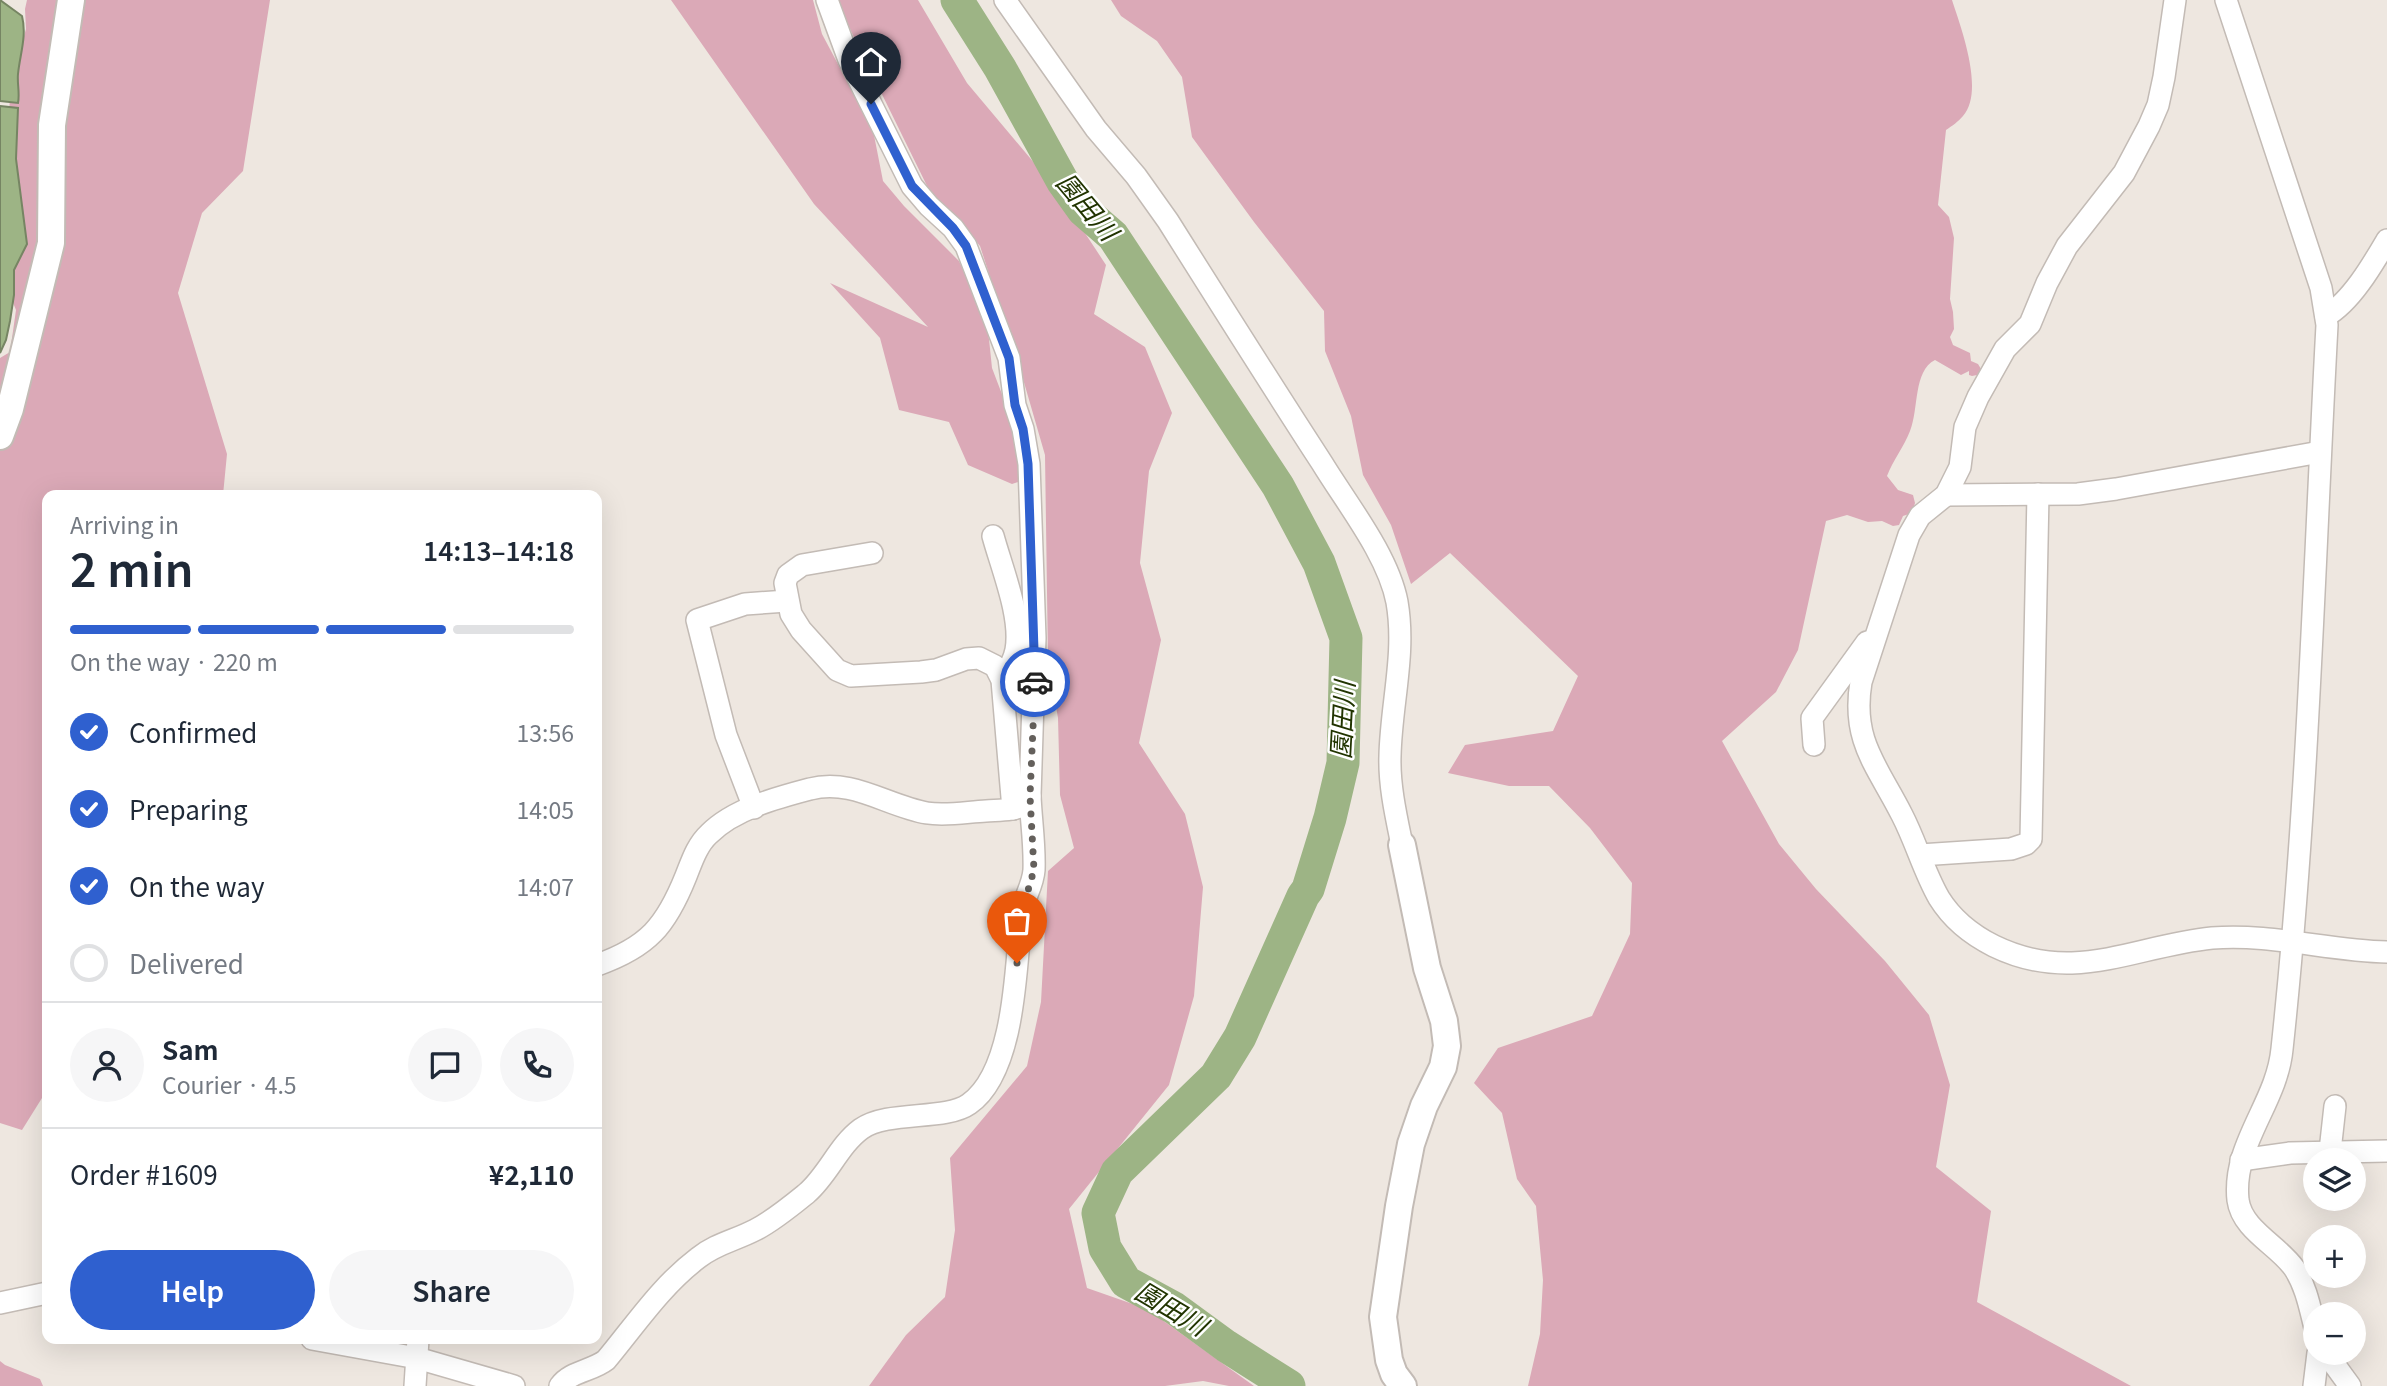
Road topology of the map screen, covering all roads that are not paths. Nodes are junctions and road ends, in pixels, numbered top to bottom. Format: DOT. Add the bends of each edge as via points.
graph roads {
  1 [pos="71,0"];
  2 [pos="827,0"];
  3 [pos="1005,0"];
  4 [pos="2175,0"];
  5 [pos="2226,0"];
  6 [pos="2387,240"];
  7 [pos="2326,316"];
  8 [pos="0,436"];
  9 [pos="2320,452"];
  10 [pos="2038,494"];
  11 [pos="1946,495"];
  12 [pos="993,536"];
  13 [pos="872,553"];
  14 [pos="787,601"];
  15 [pos="1882,620"];
  16 [pos="1002,680"];
  17 [pos="1814,745"];
  18 [pos="1030,796"];
  19 [pos="754,808"];
  20 [pos="1013,810"];
  21 [pos="1402,845"];
  22 [pos="1920,855"];
  23 [pos="2291,943"];
  24 [pos="2387,952"];
  25 [pos="602,963"];
  26 [pos="2334,1106"];
  27 [pos="2330,1148"];
  28 [pos="2366,1151"];
  29 [pos="2387,1151"];
  30 [pos="2303,1153"];
  31 [pos="2241,1160"];
  32 [pos="42,1294"];
  33 [pos="2307,1302"];
  34 [pos="0,1303"];
  35 [pos="370,1344"];
  36 [pos="417,1348"];
  37 [pos="2317,1365"];
  38 [pos="2335,1365"];
  39 [pos="415,1386"];
  40 [pos="513,1386"];
  41 [pos="560,1386"];
  42 [pos="1403,1386"];
  43 [pos="2314,1386"];
  44 [pos="2350,1386"];
  1 -- 8 [label="street" via="52,125 51,243"];
  2 -- 18 [label="street" via="849,60 912,186 966,246 1009,358 1029,474 1035,638"];
  3 -- 21 [label="street" via="1168,221 1390,576 1400,631 1390,766"];
  4 -- 11 [label="street" via="2164,76 2149,126 2123,173 2067,246 2030,324 2005,349 1978,397 1965,427 1960,467"];
  5 -- 7 [label="street" via="2321,288"];
  6 -- 7 [label="street" via="2367,273"];
  7 -- 9 [label="street"];
  9 -- 10 [label="street" via="2116,489"];
  9 -- 23 [label="street" via="2298,894"];
  10 -- 11 [label="street"];
  10 -- 22 [label="street" via="2031,839 2011,849"];
  11 -- 15 [label="street" via="1920,516 1909,535"];
  12 -- 16 [label="street" via="1018,633 1012,663"];
  13 -- 14 [label="street" via="796,568 785,583"];
  14 -- 16 [label="street" via="801,630 832,666 846,675 936,670 979,658 995,666"];
  14 -- 19 [label="street" via="745,604 697,620 726,734"];
  15 -- 17 [label="street" via="1812,718"];
  15 -- 22 [label="street" via="1861,682 1861,726 1872,763"];
  16 -- 20 [label="street"];
  18 -- 20 [label="street" via="1027,804"];
  18 -- 41 [label="street" via="1034,870 1021,914 1016,986 996,1067 978,1096 959,1109 882,1121 862,1129 806,1193 755,1230 700,1256 658,1295 607,1360 569,1377"];
  19 -- 20 [label="street" via="810,789 835,786 926,813"];
  19 -- 25 [label="street" via="727,820 703,840 668,915 647,940"];
  21 -- 42 [label="street" via="1447,1045 1443,1067 1411,1144 1383,1317 1389,1360"];
  22 -- 23 [label="street" via="1940,898 1956,919 1980,938 2028,960 2092,961 2213,938"];
  23 -- 24 [label="street"];
  23 -- 31 [label="street" via="2279,1071"];
  26 -- 27 [label="street"];
  28 -- 29 [label="street"];
  30 -- 31 [label="street"];
  31 -- 33 [label="street" via="2238,1201 2244,1215 2295,1270"];
  32 -- 34 [label="street"];
  35 -- 36 [label="street"];
  36 -- 39 [label="street"];
  36 -- 40 [label="street"];
  37 -- 43 [label="street"];
  38 -- 44 [label="street"];
}
